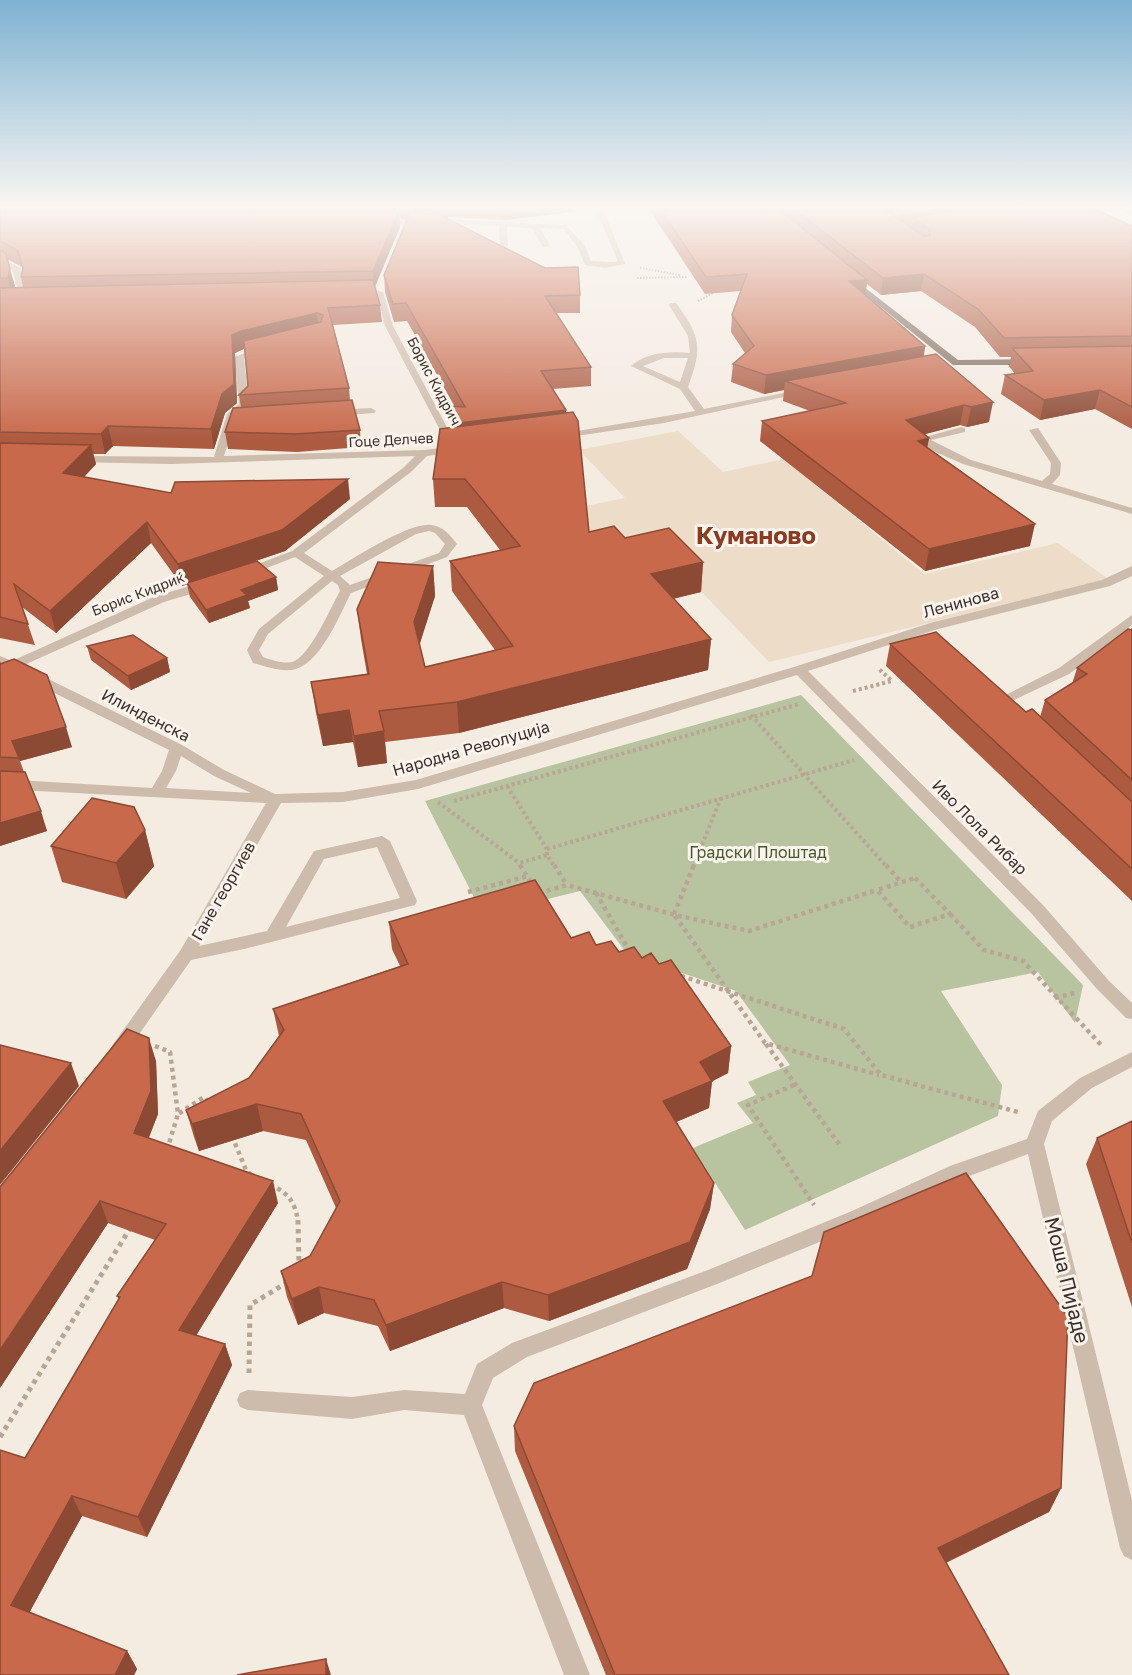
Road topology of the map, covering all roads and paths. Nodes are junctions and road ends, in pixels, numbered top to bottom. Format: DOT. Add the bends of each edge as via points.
graph roads {
  1 [pos="20,284"];
  2 [pos="857,284"];
  3 [pos="720,285"];
  4 [pos="709,286"];
  5 [pos="368,292"];
  6 [pos="18,300"];
  7 [pos="673,305"];
  8 [pos="278,346"];
  9 [pos="695,357"];
  10 [pos="1045,361"];
  11 [pos="956,363"];
  12 [pos="938,367"];
  13 [pos="683,387"];
  14 [pos="817,389"];
  15 [pos="371,411"];
  16 [pos="700,411"];
  17 [pos="324,414"];
  18 [pos="242,419"];
  19 [pos="230,420"];
  20 [pos="961,430"];
  21 [pos="1034,430"];
  22 [pos="544,438"];
  23 [pos="467,448"];
  24 [pos="456,449"];
  25 [pos="424,453"];
  26 [pos="68,459"];
  27 [pos="218,460"];
  28 [pos="1044,485"];
  29 [pos="1132,511"];
  30 [pos="296,553"];
  31 [pos="1130,575"];
  32 [pos="236,576"];
  33 [pos="331,576"];
  34 [pos="214,582"];
  35 [pos="346,591"];
  36 [pos="1132,619"];
  37 [pos="859,651"];
  38 [pos="5,663"];
  39 [pos="799,670"];
  40 [pos="730,690"];
  41 [pos="827,697"];
  42 [pos="1019,715"];
  43 [pos="752,716"];
  44 [pos="177,748"];
  45 [pos="882,753"];
  46 [pos="805,774"];
  47 [pos="0,784"];
  48 [pos="418,784"];
  49 [pos="507,786"];
  50 [pos="155,794"];
  51 [pos="721,798"];
  52 [pos="276,799"];
  53 [pos="441,805"];
  54 [pos="547,849"];
  55 [pos="547,855"];
  56 [pos="519,863"];
  57 [pos="528,876"];
  58 [pos="901,882"];
  59 [pos="567,885"];
  60 [pos="877,890"];
  61 [pos="468,892"];
  62 [pos="596,892"];
  63 [pos="675,914"];
  64 [pos="950,914"];
  65 [pos="273,935"];
  66 [pos="186,955"];
  67 [pos="636,962"];
  68 [pos="670,972"];
  69 [pos="726,990"];
  70 [pos="1132,1013"];
  71 [pos="129,1036"];
  72 [pos="765,1043"];
  73 [pos="109,1062"];
  74 [pos="1126,1062"];
  75 [pos="881,1075"];
  76 [pos="794,1084"];
  77 [pos="216,1111"];
  78 [pos="178,1114"];
  79 [pos="1045,1116"];
  80 [pos="228,1125"];
  81 [pos="839,1144"];
  82 [pos="1035,1144"];
  83 [pos="165,1158"];
  84 [pos="253,1176"];
  85 [pos="260,1183"];
  86 [pos="137,1217"];
  87 [pos="830,1229"];
  88 [pos="299,1269"];
  89 [pos="292,1281"];
  90 [pos="248,1400"];
  91 [pos="471,1405"];
  92 [pos="0,1437"];
  93 [pos="1132,1548"];
  94 [pos="577,1675"];
  1 -- 6 [label="street"];
  2 -- 11 [label="main road"];
  3 -- 4 [label="path"];
  5 -- 24 [label="street, Борис Кидрич" via="381,287 389,326"];
  7 -- 9 [label="street" via="694,334"];
  8 -- 19 [label="street" via="239,357 244,405 231,414"];
  9 -- 13 [label="street"];
  9 -- 13 [label="street" via="686,354 641,361 636,366"];
  10 -- 11 [label="main road"];
  11 -- 12 [label="street"];
  13 -- 16 [label="street"];
  14 -- 16 [label="street"];
  15 -- 17 [label="street"];
  16 -- 22 [label="street"];
  18 -- 19 [label="street"];
  19 -- 27 [label="street"];
  20 -- 28 [label="street" via="923,438 949,455"];
  21 -- 28 [label="street" via="1056,463 1055,475"];
  23 -- 24 [label="street, Гоце Делчев"];
  24 -- 25 [label="street, Гоце Делчев"];
  25 -- 27 [label="street, Гоце Делчев"];
  25 -- 30 [label="street" via="343,521"];
  26 -- 27 [label="street, Гоце Делчев"];
  28 -- 29 [label="street"];
  30 -- 32 [label="street"];
  30 -- 33 [label="street"];
  31 -- 37 [label="street, Ленинова" via="934,626"];
  33 -- 35 [label="street" via="343,583"];
  33 -- 35 [label="street" via="262,632 253,650 258,660 286,666 299,664"];
  33 -- 35 [label="street" via="413,531 439,531 451,544 442,555"];
  34 -- 38 [label="street, Борис Кидриќ" via="160,599"];
  36 -- 42 [label="street" via="1064,671 1003,700"];
  37 -- 39 [label="street, Ленинова"];
  37 -- 41 [label="path" via="892,681"];
  38 -- 44 [label="street, Илинденска"];
  39 -- 40 [label="street, Народна Револуција"];
  39 -- 41 [label="street, Иво Лола Рибар"];
  40 -- 43 [label="path"];
  40 -- 48 [label="street, Народна Револуција"];
  41 -- 43 [label="path"];
  41 -- 45 [label="street, Иво Лола Рибар"];
  43 -- 46 [label="path"];
  43 -- 49 [label="path"];
  44 -- 50 [label="street"];
  44 -- 52 [label="street, Илинденска"];
  45 -- 46 [label="path"];
  45 -- 70 [label="street, Иво Лола Рибар" via="1037,909"];
  46 -- 51 [label="path"];
  46 -- 58 [label="path"];
  47 -- 50 [label="street, Народна Револуција"];
  48 -- 52 [label="street, Народна Револуција" via="343,797"];
  48 -- 53 [label="path"];
  49 -- 53 [label="path"];
  49 -- 54 [label="path"];
  50 -- 52 [label="street, Народна Револуција"];
  51 -- 54 [label="path"];
  51 -- 63 [label="path"];
  52 -- 66 [label="street, Гане георгиев"];
  53 -- 56 [label="path"];
  54 -- 55 [label="path"];
  55 -- 56 [label="path"];
  55 -- 59 [label="path"];
  56 -- 57 [label="path"];
  57 -- 59 [label="path" via="538,893"];
  57 -- 61 [label="path"];
  58 -- 60 [label="path"];
  58 -- 64 [label="path" via="915,878"];
  59 -- 62 [label="path"];
  60 -- 63 [label="path" via="750,931"];
  60 -- 64 [label="path" via="910,927"];
  62 -- 63 [label="path"];
  62 -- 67 [label="path"];
  63 -- 69 [label="path"];
  64 -- 74 [label="path" via="984,950 1023,961"];
  65 -- 65 [label="street" via="409,901 382,841 319,855"];
  65 -- 66 [label="street"];
  66 -- 71 [label="street, Гане георгиев"];
  68 -- 69 [label="path"];
  69 -- 72 [label="path"];
  69 -- 75 [label="path" via="844,1029"];
  71 -- 73 [label="street, Гане георгиев"];
  71 -- 78 [label="path" via="170,1052"];
  72 -- 75 [label="path"];
  72 -- 76 [label="path"];
  74 -- 79 [label="street" via="1086,1083"];
  75 -- 79 [label="path" via="1000,1108"];
  76 -- 81 [label="path"];
  76 -- 87 [label="path" via="748,1105"];
  77 -- 78 [label="path" via="204,1097"];
  78 -- 83 [label="path"];
  79 -- 82 [label="street"];
  80 -- 84 [label="path" via="246,1170"];
  82 -- 87 [label="street" via="957,1172"];
  82 -- 93 [label="street, Моша Пијаде"];
  85 -- 88 [label="path" via="278,1187 291,1196 300,1223"];
  86 -- 92 [label="path"];
  87 -- 91 [label="street" via="520,1350 485,1371"];
  89 -- 90 [label="path" via="250,1305"];
  90 -- 91 [label="street" via="352,1408 404,1400"];
  91 -- 94 [label="street"];
}
